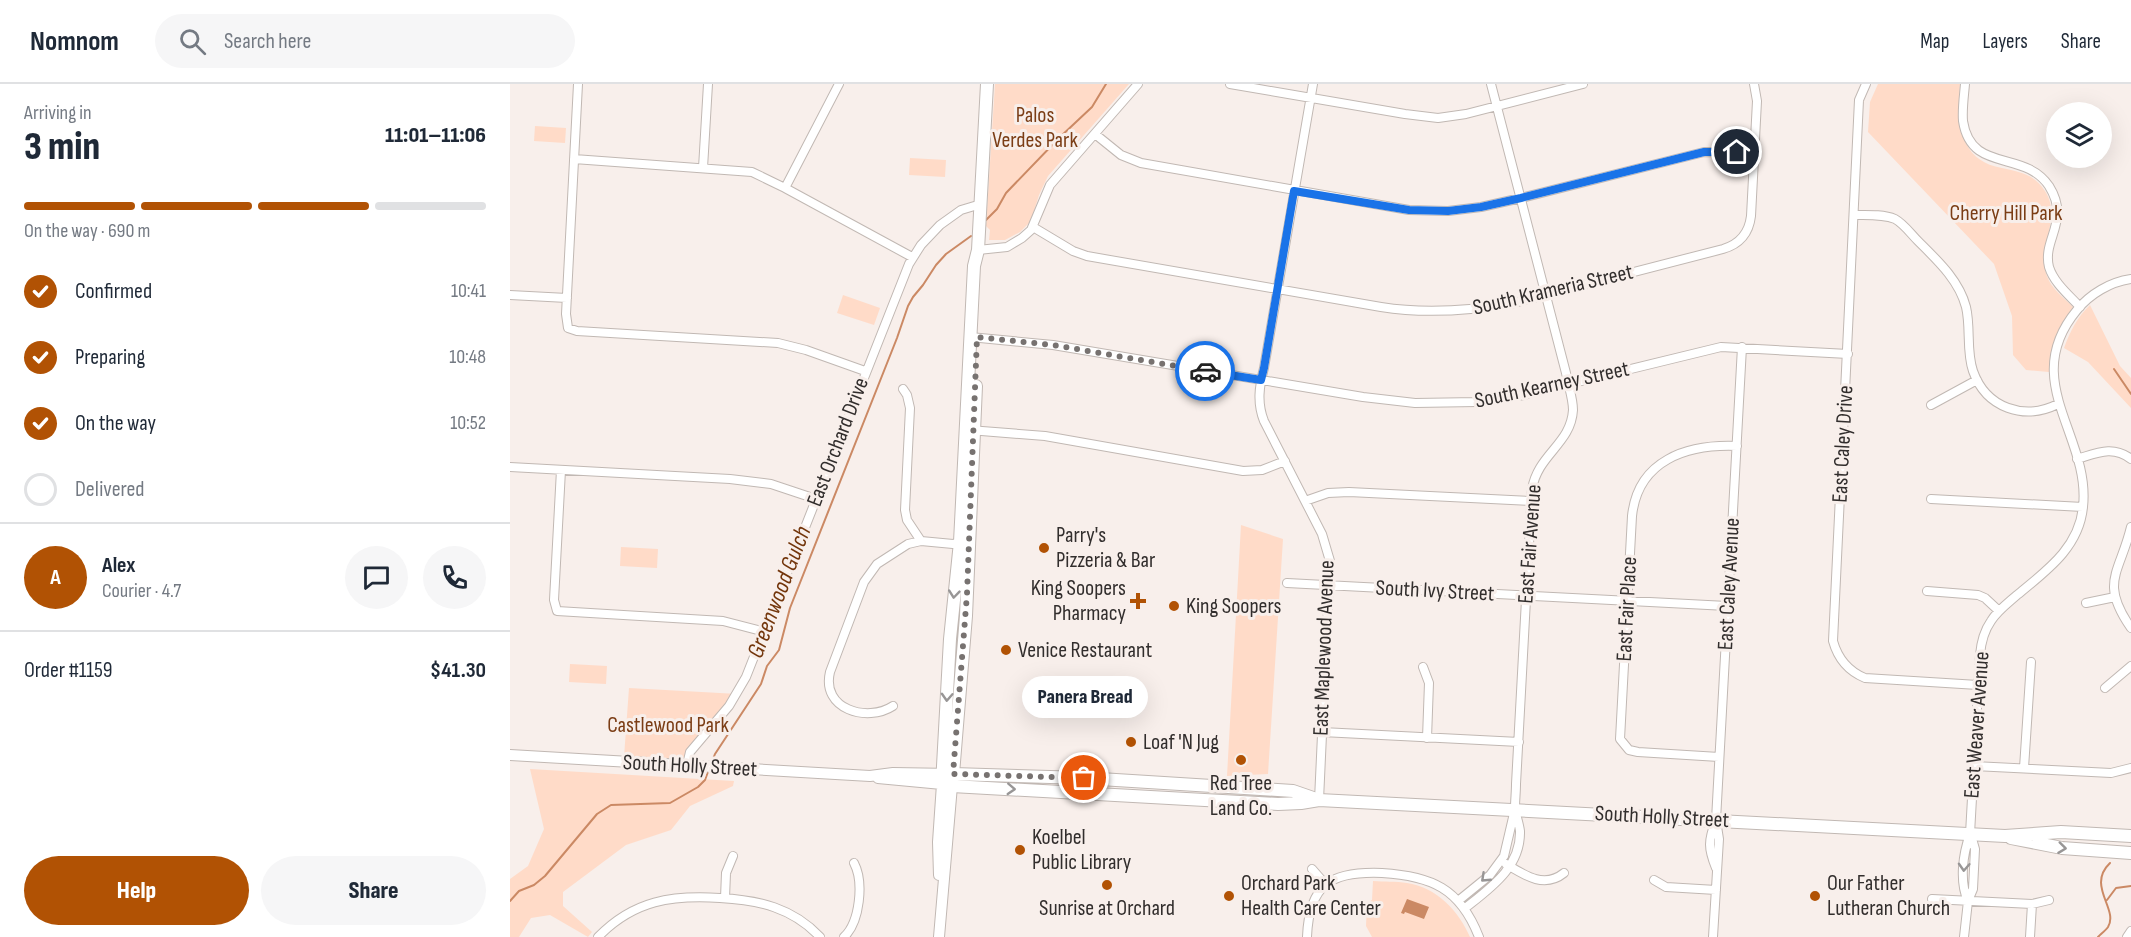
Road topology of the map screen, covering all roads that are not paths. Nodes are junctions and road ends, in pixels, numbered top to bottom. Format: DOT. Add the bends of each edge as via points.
graph roads {
  1 [pos="578,84"];
  2 [pos="708,84"];
  3 [pos="839,84"];
  4 [pos="987,84"];
  5 [pos="1138,84"];
  6 [pos="1230,84"];
  7 [pos="1313,84"];
  8 [pos="1491,84"];
  9 [pos="1583,84"];
  10 [pos="1754,84"];
  11 [pos="1866,84"];
  12 [pos="1965,84"];
  13 [pos="1311,99"];
  14 [pos="1497,106"];
  15 [pos="1095,134"];
  16 [pos="1754,153"];
  17 [pos="574,159"];
  18 [pos="703,168"];
  19 [pos="786,188"];
  20 [pos="1294,191"];
  21 [pos="1521,198"];
  22 [pos="981,204"];
  23 [pos="1854,215"];
  24 [pos="1033,226"];
  25 [pos="978,250"];
  26 [pos="912,257"];
  27 [pos="2131,279"];
  28 [pos="1277,289"];
  29 [pos="510,295"];
  30 [pos="1545,295"];
  31 [pos="567,298"];
  32 [pos="2080,307"];
  33 [pos="973,337"];
  34 [pos="1742,347"];
  35 [pos="1848,354"];
  36 [pos="865,371"];
  37 [pos="1261,380"];
  38 [pos="1977,380"];
  39 [pos="1568,384"];
  40 [pos="903,389"];
  41 [pos="2058,404"];
  42 [pos="1931,405"];
  43 [pos="970,430"];
  44 [pos="1737,446"];
  45 [pos="2077,459"];
  46 [pos="2131,459"];
  47 [pos="1285,461"];
  48 [pos="510,467"];
  49 [pos="561,470"];
  50 [pos="816,499"];
  51 [pos="1931,499"];
  52 [pos="1305,501"];
  53 [pos="1531,501"];
  54 [pos="2083,507"];
  55 [pos="2131,527"];
  56 [pos="921,540"];
  57 [pos="965,542"];
  58 [pos="1287,583"];
  59 [pos="1330,586"];
  60 [pos="1927,591"];
  61 [pos="1526,596"];
  62 [pos="2115,597"];
  63 [pos="1627,601"];
  64 [pos="2086,603"];
  65 [pos="1727,606"];
  66 [pos="1999,611"];
  67 [pos="2131,628"];
  68 [pos="765,632"];
  69 [pos="2031,662"];
  70 [pos="2131,666"];
  71 [pos="1423,667"];
  72 [pos="1978,685"];
  73 [pos="2105,688"];
  74 [pos="893,706"];
  75 [pos="1322,732"];
  76 [pos="1427,738"];
  77 [pos="1518,742"];
  78 [pos="510,756"];
  79 [pos="1719,757"];
  80 [pos="692,766"];
  81 [pos="1974,766"];
  82 [pos="2024,768"];
  83 [pos="2131,768"];
  84 [pos="948,780"];
  85 [pos="1319,800"];
  86 [pos="1515,809"];
  87 [pos="1716,820"];
  88 [pos="1970,834"];
  89 [pos="2005,836"];
  90 [pos="2131,836"];
  91 [pos="2131,853"];
  92 [pos="733,856"];
  93 [pos="1500,861"];
  94 [pos="854,863"];
  95 [pos="1510,867"];
  96 [pos="1312,869"];
  97 [pos="1564,873"];
  98 [pos="1654,880"];
  99 [pos="1326,885"];
  100 [pos="1716,890"];
  101 [pos="725,898"];
  102 [pos="1932,899"];
  103 [pos="2049,900"];
  104 [pos="1458,901"];
  105 [pos="1968,901"];
  106 [pos="2032,904"];
  107 [pos="1464,909"];
  108 [pos="2131,931"];
  109 [pos="598,937"];
  110 [pos="820,937"];
  111 [pos="844,937"];
  112 [pos="939,937"];
  113 [pos="1307,937"];
  114 [pos="1479,937"];
  115 [pos="1713,937"];
  116 [pos="1964,937"];
  117 [pos="2030,937"];
  118 [pos="2127,937"];
  1 -- 17 [label="street"];
  2 -- 18 [label="street"];
  3 -- 19 [label="street"];
  4 -- 22 [label="main road"];
  5 -- 15 [label="street"];
  6 -- 13 [label="street"];
  7 -- 13 [label="street, East Maplewood Avenue"];
  8 -- 14 [label="street, East Fair Avenue"];
  9 -- 14 [label="street"];
  10 -- 16 [label="street, South Krameria Street"];
  11 -- 23 [label="street, East Caley Drive" via="1859,100"];
  12 -- 32 [label="street" via="1964,122 1972,144 1992,158 2028,167 2050,189 2058,217 2049,267"];
  13 -- 14 [label="street" via="1438,118"];
  13 -- 20 [label="street, East Maplewood Avenue"];
  14 -- 21 [label="street, East Fair Avenue"];
  15 -- 20 [label="street" via="1134,161"];
  15 -- 24 [label="street" via="1050,185"];
  16 -- 21 [label="street" via="1704,152"];
  16 -- 30 [label="street, South Krameria Street" via="1750,224 1734,245"];
  17 -- 18 [label="street"];
  17 -- 31 [label="street"];
  18 -- 19 [label="street" via="749,171"];
  19 -- 26 [label="street"];
  20 -- 21 [label="street" via="1434,211"];
  20 -- 28 [label="street, East Maplewood Avenue"];
  21 -- 30 [label="street, East Fair Avenue"];
  22 -- 25 [label="main road"];
  22 -- 26 [label="street, East Orchard Drive" via="948,218"];
  23 -- 35 [label="street, East Caley Drive"];
  23 -- 38 [label="street" via="1900,222 1952,278 1966,307 1970,360"];
  24 -- 25 [label="street" via="1007,247"];
  24 -- 28 [label="street, South Krameria Street" via="1082,254"];
  25 -- 33 [label="main road" via="974,266"];
  26 -- 36 [label="street, East Orchard Drive"];
  27 -- 32 [label="street, East Weaver Avenue" via="2101,290"];
  28 -- 30 [label="street, South Krameria Street" via="1424,311 1480,309"];
  28 -- 37 [label="street, East Maplewood Avenue"];
  29 -- 31 [label="street"];
  30 -- 39 [label="street, East Fair Avenue"];
  31 -- 36 [label="street" via="566,322 568,328 577,331 778,343"];
  32 -- 41 [label="street, East Weaver Avenue" via="2064,330 2055,360"];
  33 -- 37 [label="street, South Kearney Street" via="1053,345"];
  33 -- 43 [label="main road"];
  34 -- 35 [label="street, South Kearney Street"];
  34 -- 39 [label="street, South Kearney Street" via="1714,348"];
  34 -- 44 [label="street, East Caley Avenue"];
  35 -- 72 [label="street, East Caley Drive" via="1833,624 1835,648 1848,668 1864,678"];
  36 -- 50 [label="street, East Orchard Drive"];
  37 -- 39 [label="street, South Kearney Street" via="1389,401 1437,404 1497,400"];
  37 -- 47 [label="street, East Maplewood Avenue" via="1261,415"];
  38 -- 41 [label="street" via="1988,395 2012,410 2037,412"];
  38 -- 42 [label="street"];
  39 -- 53 [label="street, East Fair Avenue" via="1572,404 1570,425 1538,468"];
  40 -- 56 [label="street" via="910,408 905,510"];
  41 -- 45 [label="street, East Weaver Avenue"];
  43 -- 47 [label="street" via="1045,436 1233,470 1262,470"];
  43 -- 57 [label="main road"];
  44 -- 63 [label="street, East Fair Place" via="1711,446 1679,454 1660,463 1643,481 1633,506"];
  44 -- 65 [label="street, East Caley Avenue"];
  45 -- 46 [label="street" via="2109,450"];
  45 -- 54 [label="street, East Weaver Avenue" via="2083,480"];
  47 -- 52 [label="street, East Maplewood Avenue"];
  48 -- 49 [label="street"];
  49 -- 50 [label="street" via="730,479 771,484"];
  49 -- 68 [label="street" via="554,600 557,611 723,621"];
  50 -- 68 [label="street, East Orchard Drive"];
  51 -- 54 [label="street"];
  52 -- 53 [label="street" via="1328,493 1349,492"];
  52 -- 59 [label="street, East Maplewood Avenue" via="1328,551"];
  53 -- 61 [label="street, East Fair Avenue"];
  54 -- 66 [label="street, East Weaver Avenue" via="2077,532 2064,554"];
  55 -- 62 [label="street" via="2115,571"];
  56 -- 57 [label="street"];
  56 -- 74 [label="street" via="885,558 867,577 828,677 831,695 850,711 875,713"];
  57 -- 84 [label="main road" via="950,639"];
  58 -- 59 [label="street, South Ivy Street"];
  59 -- 61 [label="street, South Ivy Street"];
  59 -- 75 [label="street, East Maplewood Avenue"];
  60 -- 66 [label="street" via="1978,595"];
  61 -- 63 [label="street, South Ivy Street"];
  61 -- 77 [label="street, East Fair Avenue"];
  62 -- 64 [label="street"];
  62 -- 67 [label="street"];
  63 -- 65 [label="street, South Ivy Street"];
  63 -- 79 [label="street, East Fair Place" via="1620,739 1629,750 1638,752"];
  65 -- 79 [label="street, East Caley Avenue"];
  66 -- 72 [label="street, East Weaver Avenue" via="1982,640"];
  68 -- 80 [label="street, East Orchard Drive" via="741,688 690,752"];
  69 -- 82 [label="street"];
  70 -- 73 [label="street"];
  71 -- 76 [label="street" via="1429,683"];
  72 -- 81 [label="street, East Weaver Avenue"];
  75 -- 76 [label="street"];
  75 -- 85 [label="street, East Maplewood Avenue"];
  76 -- 77 [label="street"];
  77 -- 86 [label="street, East Fair Avenue"];
  78 -- 80 [label="street, South Holly Street"];
  79 -- 87 [label="street, East Caley Avenue"];
  80 -- 84 [label="street, South Holly Street" via="870,776 893,773"];
  81 -- 82 [label="street"];
  81 -- 88 [label="street, East Weaver Avenue"];
  82 -- 83 [label="street" via="2110,773"];
  84 -- 85 [label="main road, South Holly Street" via="1084,778 1293,791"];
  84 -- 112 [label="street" via="938,842"];
  85 -- 86 [label="main road, South Holly Street"];
  86 -- 87 [label="main road, South Holly Street"];
  86 -- 93 [label="street, East Fair Avenue"];
  86 -- 95 [label="street, East Fair Avenue" via="1520,837"];
  87 -- 88 [label="main road, South Holly Street"];
  87 -- 100 [label="street, East Caley Avenue"];
  88 -- 89 [label="main road, South Holly Street"];
  88 -- 105 [label="street, East Weaver Avenue" via="1975,849 1973,889"];
  89 -- 90 [label="main road, South Holly Street" via="2061,832"];
  89 -- 91 [label="main road, South Holly Street, one-way" via="2062,848"];
  92 -- 101 [label="street" via="726,873"];
  93 -- 95 [label="street"];
  93 -- 104 [label="street, East Fair Avenue, one-way" via="1490,875"];
  94 -- 111 [label="street" via="859,876 857,917"];
  95 -- 97 [label="street" via="1536,879 1554,879"];
  95 -- 107 [label="street, East Fair Avenue"];
  96 -- 99 [label="street"];
  98 -- 100 [label="street" via="1666,887"];
  99 -- 104 [label="street" via="1353,873 1405,875 1438,885"];
  99 -- 113 [label="street" via="1311,906"];
  100 -- 115 [label="street, East Caley Avenue"];
  101 -- 109 [label="street" via="684,897 651,903 620,918"];
  101 -- 110 [label="street" via="778,908"];
  102 -- 105 [label="street"];
  103 -- 106 [label="street"];
  104 -- 107 [label="street"];
  105 -- 106 [label="street"];
  105 -- 116 [label="street, East Weaver Avenue"];
  106 -- 117 [label="street"];
  107 -- 114 [label="street"];
  108 -- 118 [label="street"];
}
